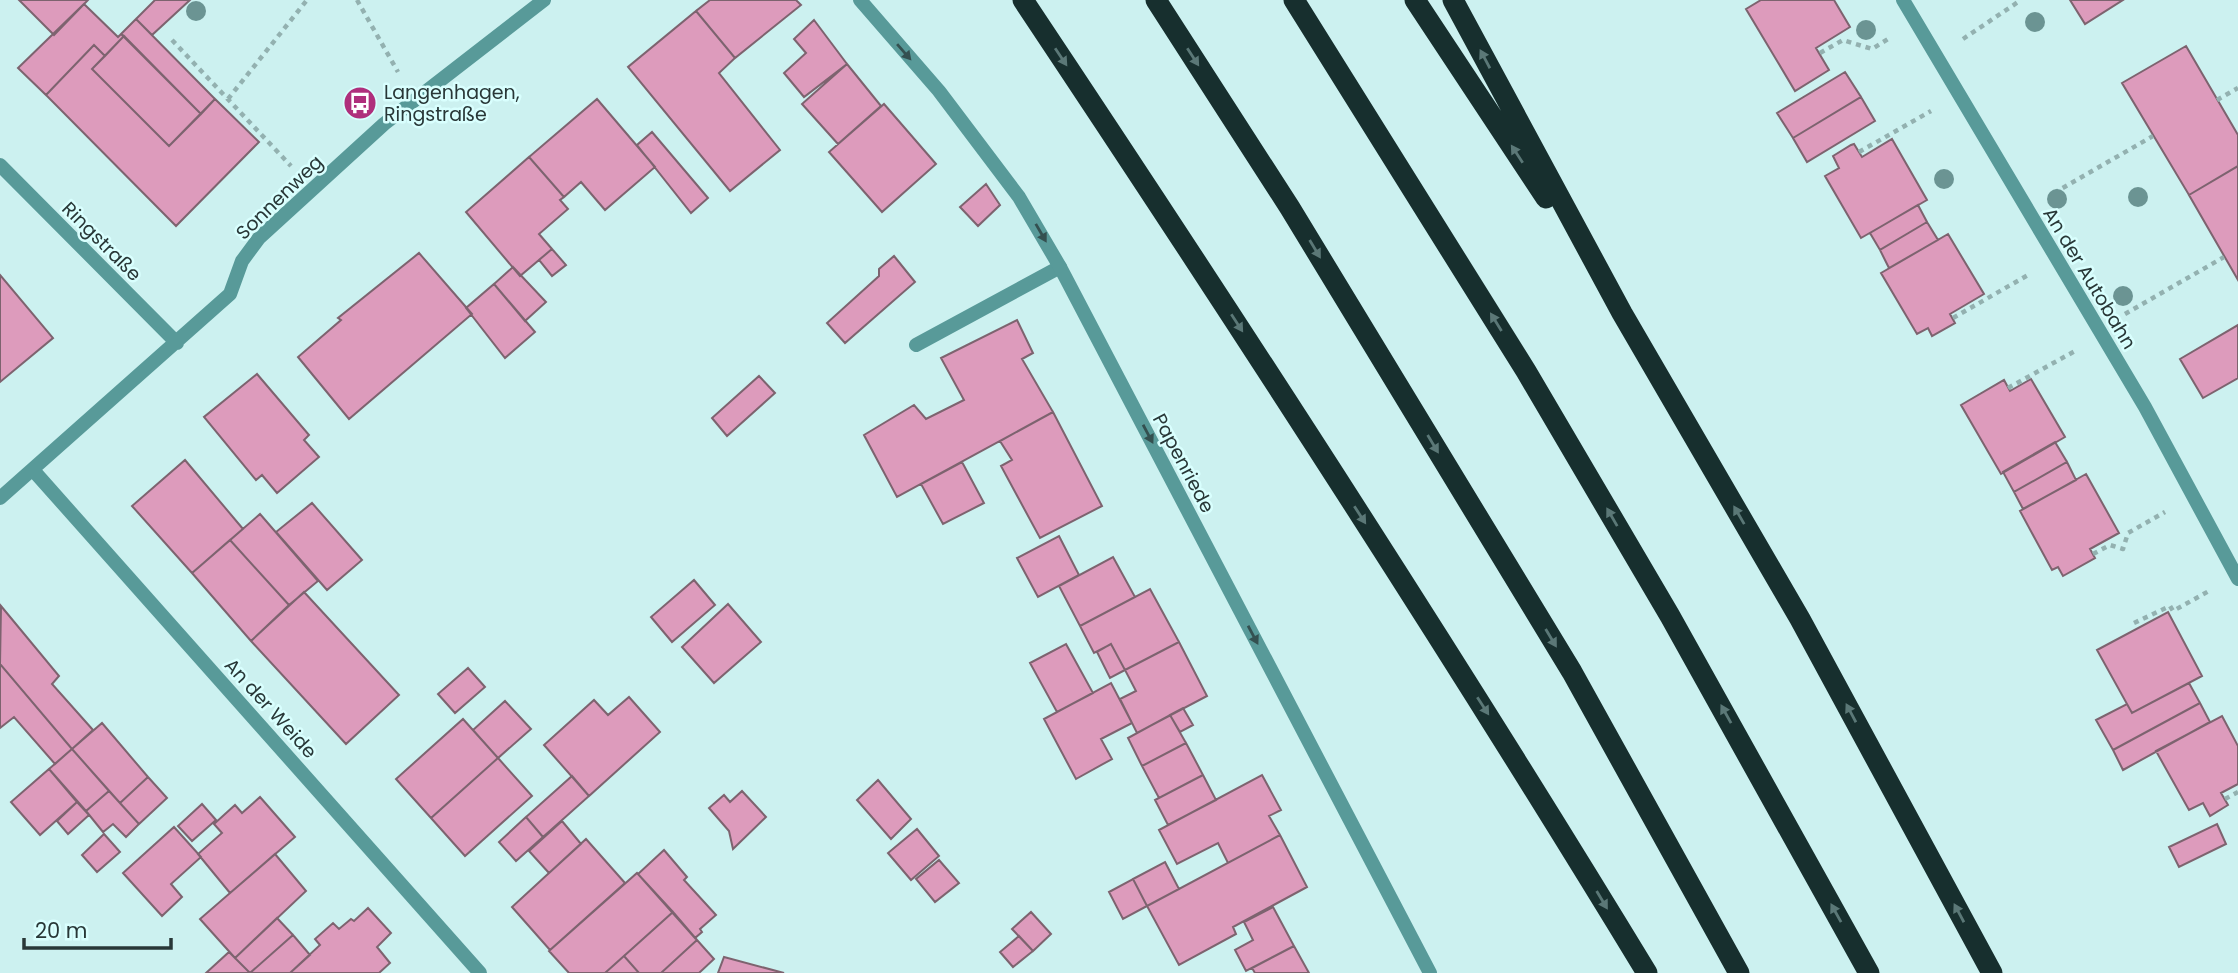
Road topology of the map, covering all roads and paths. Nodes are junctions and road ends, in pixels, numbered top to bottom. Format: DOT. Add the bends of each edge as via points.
graph roads {
  1 [pos="307,0"];
  2 [pos="357,0"];
  3 [pos="544,0"];
  4 [pos="860,0"];
  5 [pos="1023,0"];
  6 [pos="1156,0"];
  7 [pos="1293,0"];
  8 [pos="1415,0"];
  9 [pos="1453,0"];
  10 [pos="1903,0"];
  11 [pos="2021,0"];
  12 [pos="1892,37"];
  13 [pos="172,40"];
  14 [pos="1956,43"];
  15 [pos="1820,53"];
  16 [pos="2238,88"];
  17 [pos="228,99"];
  18 [pos="415,100"];
  19 [pos="2217,100"];
  20 [pos="1935,109"];
  21 [pos="2154,136"];
  22 [pos="1859,152"];
  23 [pos="0,165"];
  24 [pos="313,189"];
  25 [pos="2046,197"];
  26 [pos="2224,257"];
  27 [pos="1060,267"];
  28 [pos="2032,273"];
  29 [pos="1622,313"];
  30 [pos="1953,318"];
  31 [pos="2118,319"];
  32 [pos="177,344"];
  33 [pos="916,345"];
  34 [pos="2076,350"];
  35 [pos="2008,388"];
  36 [pos="33,470"];
  37 [pos="0,498"];
  38 [pos="2166,512"];
  39 [pos="2093,554"];
  40 [pos="2238,579"];
  41 [pos="2210,590"];
  42 [pos="2134,623"];
  43 [pos="2238,792"];
  44 [pos="2225,799"];
  45 [pos="480,973"];
  46 [pos="1430,973"];
  47 [pos="1647,973"];
  48 [pos="1739,973"];
  49 [pos="1869,973"];
  50 [pos="1992,973"];
  1 -- 17 [label="path"];
  2 -- 18 [label="path"];
  3 -- 18 [label="street, Sonnenweg"];
  4 -- 27 [label="street, Papenriede, one-way" via="939,91 1011,186"];
  5 -- 47 [label="highway, one-way" via="1445,647"];
  6 -- 48 [label="highway, one-way" via="1290,208 1572,672"];
  49 -- 7 [label="highway, one-way" via="1670,616 1526,371"];
  29 -- 8 [label="highway, one-way"];
  29 -- 9 [label="highway, one-way"];
  10 -- 40 [label="street, An der Autobahn" via="2155,425"];
  11 -- 14 [label="path"];
  12 -- 15 [label="path" via="1872,49 1843,40"];
  13 -- 17 [label="path"];
  16 -- 19 [label="path"];
  17 -- 24 [label="path"];
  18 -- 24 [label="street, Sonnenweg"];
  20 -- 22 [label="path"];
  21 -- 25 [label="path"];
  23 -- 32 [label="street, Ringstraße"];
  24 -- 32 [label="street, Sonnenweg" via="259,238 243,261 230,294"];
  26 -- 31 [label="path"];
  27 -- 33 [label="street"];
  27 -- 46 [label="street, Papenriede, one-way"];
  28 -- 30 [label="path"];
  50 -- 29 [label="highway, one-way" via="1800,619"];
  32 -- 36 [label="street, Sonnenweg"];
  34 -- 35 [label="path"];
  36 -- 37 [label="street, Sonnenweg"];
  36 -- 45 [label="street, An der Weide"];
  38 -- 39 [label="path" via="2128,533 2123,549 2110,545"];
  41 -- 42 [label="path" via="2173,611 2170,606"];
  43 -- 44 [label="path"];
}
